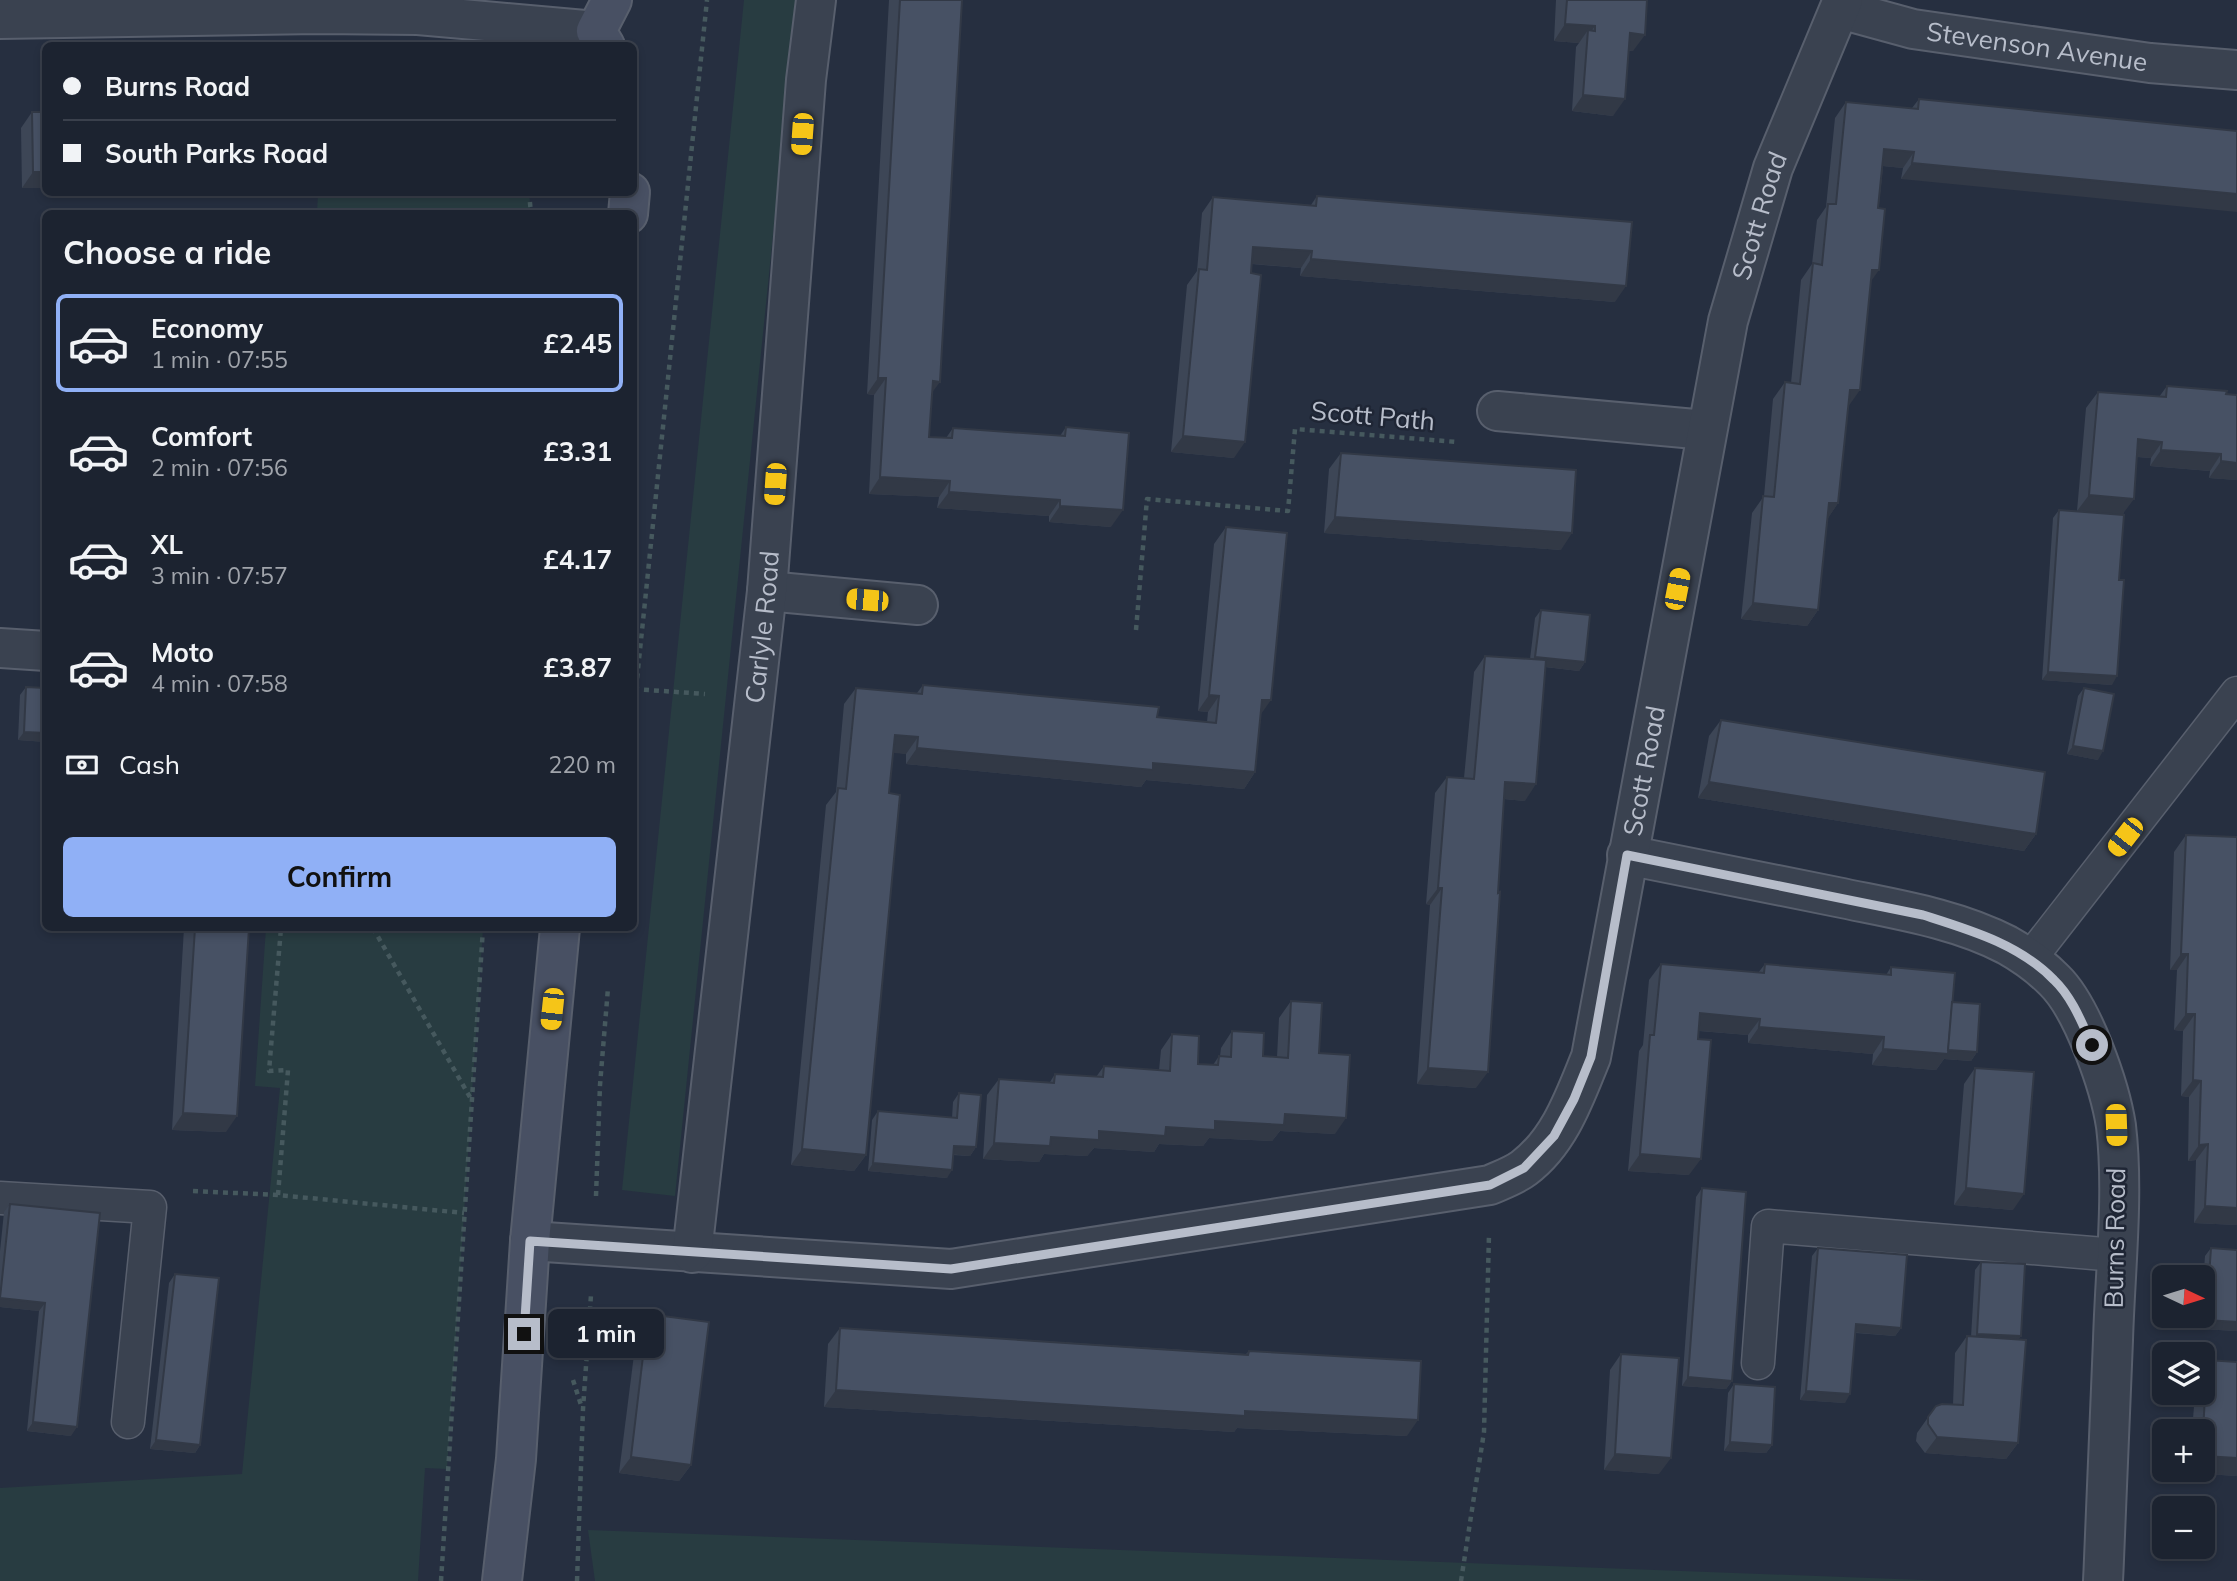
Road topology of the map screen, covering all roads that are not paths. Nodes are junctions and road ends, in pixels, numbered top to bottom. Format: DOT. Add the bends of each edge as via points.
graph roads {
  1 [pos="816,0"];
  2 [pos="1842,4"];
  3 [pos="0,19"];
  4 [pos="604,25"];
  5 [pos="2237,70"];
  6 [pos="1497,411"];
  7 [pos="1706,430"];
  8 [pos="767,591"];
  9 [pos="918,605"];
  10 [pos="0,648"];
  11 [pos="42,651"];
  12 [pos="2237,693"];
  13 [pos="1627,855"];
  14 [pos="560,931"];
  15 [pos="2029,960"];
  16 [pos="0,1198"];
  17 [pos="530,1241"];
  18 [pos="692,1253"];
  19 [pos="2116,1255"];
  20 [pos="1758,1363"];
  21 [pos="128,1422"];
  22 [pos="502,1581"];
  23 [pos="2103,1581"];
  1 -- 8 [label="street, Carlyle Road"];
  2 -- 5 [label="street, Stevenson Avenue" via="1913,29 2150,63"];
  2 -- 7 [label="street, Scott Road" via="1773,168 1728,321"];
  3 -- 4 [label="street" via="318,14"];
  6 -- 7 [label="street"];
  7 -- 13 [label="street, Scott Road"];
  8 -- 9 [label="street"];
  8 -- 18 [label="street, Carlyle Road"];
  10 -- 11 [label="street"];
  12 -- 15 [label="lane"];
  13 -- 15 [label="street, Burns Road" via="1923,915 2006,945"];
  13 -- 18 [label="street, Scott Road" via="1591,1057 1574,1099 1554,1136 1524,1168 1490,1185 951,1269"];
  14 -- 17 [label="street"];
  15 -- 19 [label="street, Burns Road" via="2055,980 2075,1009 2105,1085 2116,1125"];
  16 -- 21 [label="lane" via="150,1208"];
  17 -- 18 [label="street, Scott Road"];
  17 -- 22 [label="street" via="516,1459"];
  19 -- 20 [label="lane" via="1768,1226"];
  19 -- 23 [label="street, Burns Road"];
}
